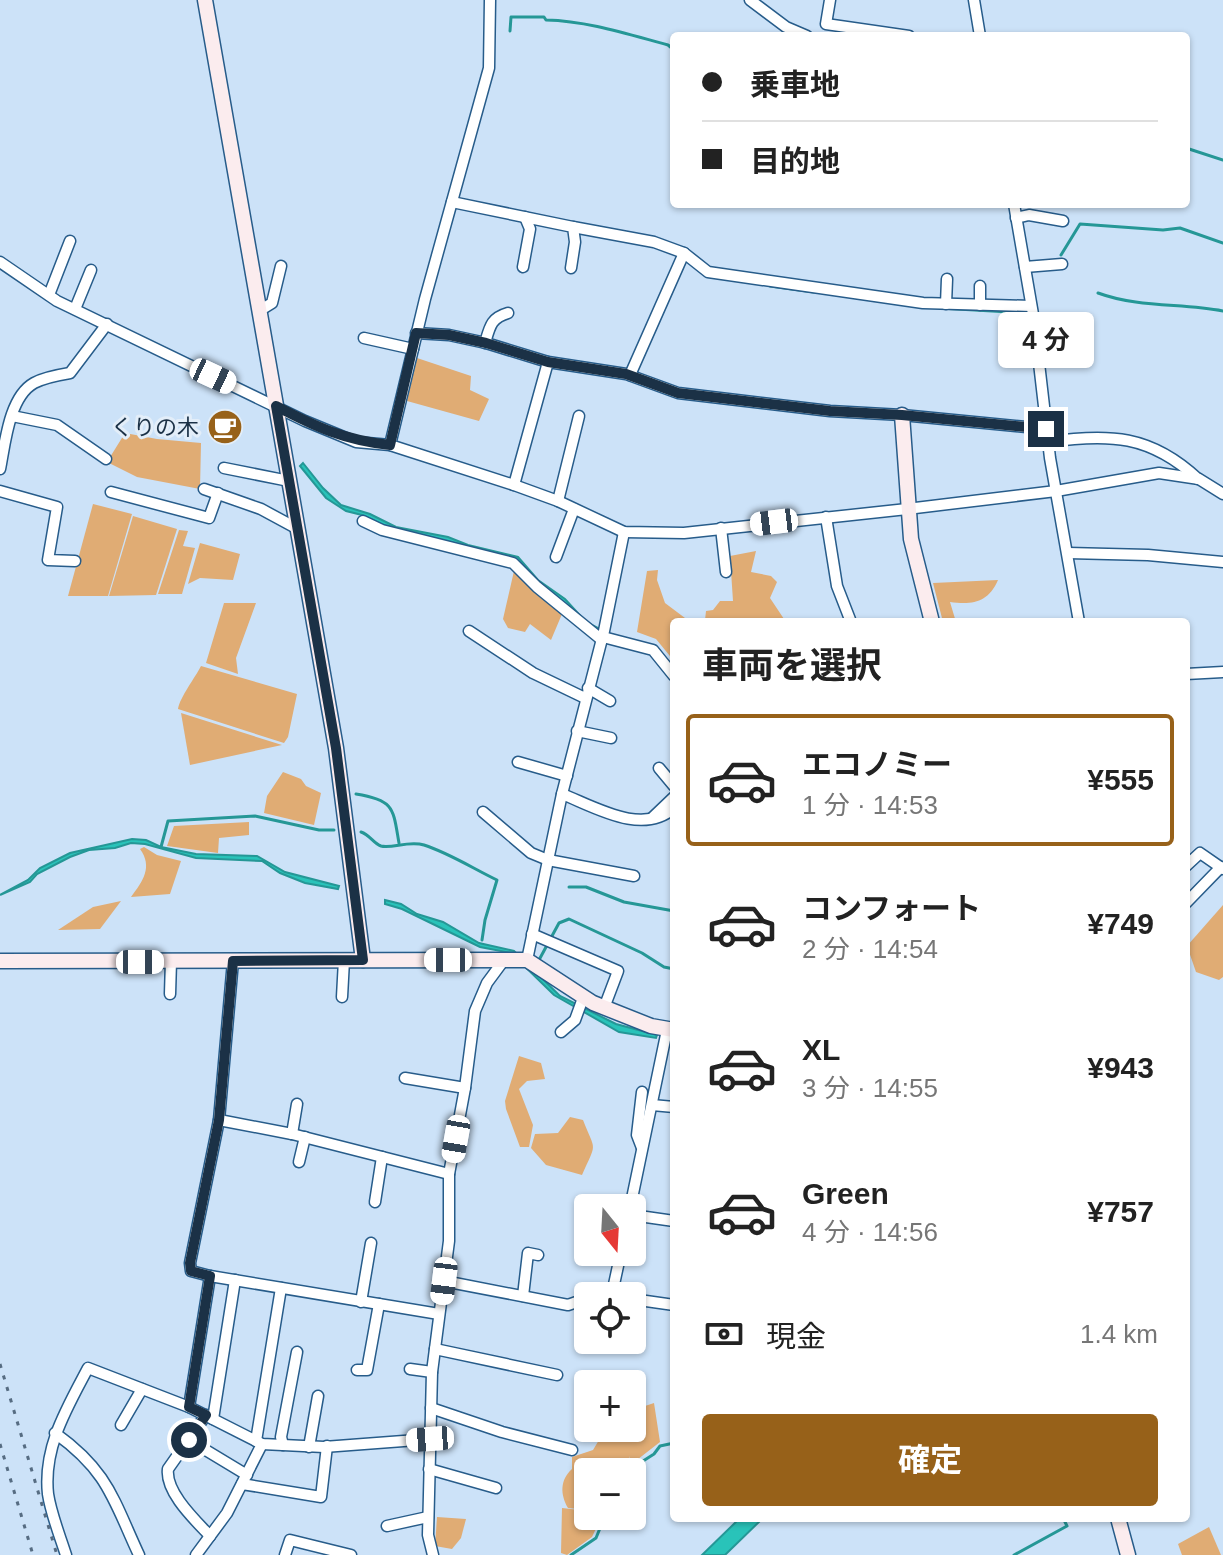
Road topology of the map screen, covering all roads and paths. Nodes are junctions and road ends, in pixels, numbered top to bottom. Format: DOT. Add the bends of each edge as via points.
graph roads {
  1 [pos="205,0"];
  2 [pos="490,0"];
  3 [pos="750,0"];
  4 [pos="830,0"];
  5 [pos="974,0"];
  6 [pos="825,30"];
  7 [pos="798,32"];
  8 [pos="855,32"];
  9 [pos="979,32"];
  10 [pos="452,202"];
  11 [pos="1015,208"];
  12 [pos="525,217"];
  13 [pos="1016,218"];
  14 [pos="1063,221"];
  15 [pos="573,227"];
  16 [pos="70,241"];
  17 [pos="683,257"];
  18 [pos="0,262"];
  19 [pos="1062,264"];
  20 [pos="281,266"];
  21 [pos="523,267"];
  22 [pos="1025,267"];
  23 [pos="571,268"];
  24 [pos="91,270"];
  25 [pos="947,279"];
  26 [pos="980,286"];
  27 [pos="49,295"];
  28 [pos="946,304"];
  29 [pos="980,305"];
  30 [pos="1031,306"];
  31 [pos="75,309"];
  32 [pos="259,311"];
  33 [pos="508,313"];
  34 [pos="107,324"];
  35 [pos="416,333"];
  36 [pos="364,338"];
  37 [pos="485,343"];
  38 [pos="413,349"];
  39 [pos="548,362"];
  40 [pos="630,375"];
  41 [pos="276,406"];
  42 [pos="902,415"];
  43 [pos="579,416"];
  44 [pos="7,419"];
  45 [pos="1046,429"];
  46 [pos="1048,442"];
  47 [pos="390,445"];
  48 [pos="106,459"];
  49 [pos="224,468"];
  50 [pos="0,469"];
  51 [pos="1199,479"];
  52 [pos="289,481"];
  53 [pos="514,485"];
  54 [pos="204,489"];
  55 [pos="0,491"];
  56 [pos="1056,491"];
  57 [pos="111,492"];
  58 [pos="218,493"];
  59 [pos="1223,494"];
  60 [pos="558,501"];
  61 [pos="574,509"];
  62 [pos="907,509"];
  63 [pos="826,517"];
  64 [pos="363,521"];
  65 [pos="721,528"];
  66 [pos="298,529"];
  67 [pos="624,532"];
  68 [pos="1068,553"];
  69 [pos="556,557"];
  70 [pos="75,561"];
  71 [pos="1223,562"];
  72 [pos="726,572"];
  73 [pos="849,618"];
  74 [pos="931,618"];
  75 [pos="1078,618"];
  76 [pos="469,631"];
  77 [pos="602,638"];
  78 [pos="670,671"];
  79 [pos="1223,672"];
  80 [pos="1190,674"];
  81 [pos="587,693"];
  82 [pos="610,701"];
  83 [pos="577,731"];
  84 [pos="611,738"];
  85 [pos="518,762"];
  86 [pos="659,768"];
  87 [pos="567,776"];
  88 [pos="670,781"];
  89 [pos="562,794"];
  90 [pos="670,801"];
  91 [pos="483,812"];
  92 [pos="670,812"];
  93 [pos="652,818"];
  94 [pos="548,860"];
  95 [pos="1190,862"];
  96 [pos="1222,868"];
  97 [pos="634,876"];
  98 [pos="1190,899"];
  99 [pos="532,934"];
  100 [pos="344,960"];
  101 [pos="363,960"];
  102 [pos="504,960"];
  103 [pos="527,960"];
  104 [pos="0,961"];
  105 [pos="171,961"];
  106 [pos="233,961"];
  107 [pos="170,994"];
  108 [pos="342,997"];
  109 [pos="583,998"];
  110 [pos="604,1008"];
  111 [pos="670,1030"];
  112 [pos="561,1032"];
  113 [pos="670,1034"];
  114 [pos="405,1078"];
  115 [pos="465,1088"];
  116 [pos="642,1092"];
  117 [pos="297,1104"];
  118 [pos="652,1105"];
  119 [pos="670,1107"];
  120 [pos="219,1120"];
  121 [pos="292,1134"];
  122 [pos="305,1137"];
  123 [pos="642,1148"];
  124 [pos="382,1157"];
  125 [pos="299,1162"];
  126 [pos="449,1174"];
  127 [pos="633,1194"];
  128 [pos="375,1202"];
  129 [pos="646,1217"];
  130 [pos="670,1220"];
  131 [pos="371,1243"];
  132 [pos="538,1255"];
  133 [pos="210,1276"];
  134 [pos="235,1280"];
  135 [pos="444,1281"];
  136 [pos="281,1288"];
  137 [pos="523,1296"];
  138 [pos="646,1301"];
  139 [pos="361,1302"];
  140 [pos="574,1303"];
  141 [pos="379,1304"];
  142 [pos="670,1304"];
  143 [pos="439,1314"];
  144 [pos="435,1349"];
  145 [pos="297,1352"];
  146 [pos="410,1369"];
  147 [pos="357,1370"];
  148 [pos="432,1372"];
  149 [pos="557,1375"];
  150 [pos="142,1389"];
  151 [pos="318,1396"];
  152 [pos="189,1407"];
  153 [pos="431,1408"];
  154 [pos="210,1417"];
  155 [pos="121,1425"];
  156 [pos="55,1433"];
  157 [pos="430,1439"];
  158 [pos="189,1440"];
  159 [pos="259,1442"];
  160 [pos="283,1445"];
  161 [pos="327,1446"];
  162 [pos="309,1447"];
  163 [pos="572,1450"];
  164 [pos="429,1469"];
  165 [pos="244,1480"];
  166 [pos="496,1488"];
  167 [pos="428,1517"];
  168 [pos="1119,1522"];
  169 [pos="387,1526"];
  170 [pos="210,1536"];
  171 [pos="66,1555"];
  172 [pos="139,1555"];
  173 [pos="196,1555"];
  174 [pos="285,1555"];
  175 [pos="351,1555"];
  176 [pos="433,1555"];
  177 [pos="1128,1555"];
  1 -- 32 [label="street"];
  2 -- 10 [label="street" via="489,68"];
  3 -- 7 [label="street"];
  4 -- 6 [label="street"];
  5 -- 9 [label="street"];
  6 -- 8 [label="street"];
  10 -- 12 [label="street"];
  10 -- 35 [label="street"];
  11 -- 13 [label="street"];
  12 -- 15 [label="street"];
  12 -- 21 [label="street" via="530,229"];
  13 -- 14 [label="street"];
  13 -- 22 [label="street"];
  15 -- 17 [label="street" via="654,242"];
  15 -- 23 [label="street"];
  16 -- 27 [label="street"];
  17 -- 28 [label="street" via="708,272"];
  17 -- 40 [label="street"];
  18 -- 27 [label="street"];
  19 -- 22 [label="street"];
  20 -- 32 [label="street" via="272,303"];
  22 -- 30 [label="street"];
  24 -- 31 [label="street"];
  25 -- 28 [label="street"];
  26 -- 29 [label="street"];
  27 -- 31 [label="street"];
  28 -- 29 [label="street"];
  29 -- 30 [label="street"];
  30 -- 45 [label="street"];
  31 -- 34 [label="street"];
  32 -- 41 [label="street"];
  33 -- 37 [label="street" via="491,321"];
  34 -- 41 [label="street"];
  34 -- 44 [label="street" via="70,373 30,385"];
  35 -- 37 [label="street"];
  35 -- 38 [label="street"];
  36 -- 38 [label="street"];
  37 -- 39 [label="street"];
  38 -- 47 [label="street"];
  39 -- 40 [label="street"];
  39 -- 53 [label="street"];
  40 -- 42 [label="street" via="678,393"];
  41 -- 47 [label="street" via="356,442"];
  41 -- 52 [label="street"];
  42 -- 45 [label="street"];
  42 -- 62 [label="street"];
  43 -- 60 [label="street"];
  44 -- 48 [label="street" via="57,425"];
  44 -- 50 [label="street"];
  45 -- 46 [label="street"];
  46 -- 51 [label="street" via="1080,437 1134,440"];
  46 -- 56 [label="street"];
  47 -- 53 [label="street"];
  49 -- 52 [label="street"];
  51 -- 56 [label="street" via="1159,473"];
  51 -- 59 [label="street"];
  52 -- 66 [label="street"];
  53 -- 60 [label="street"];
  54 -- 58 [label="street"];
  55 -- 70 [label="street" via="57,507 48,560"];
  56 -- 62 [label="street"];
  56 -- 68 [label="street"];
  57 -- 58 [label="street" via="209,518"];
  58 -- 66 [label="street"];
  60 -- 61 [label="street"];
  61 -- 67 [label="street"];
  61 -- 69 [label="street"];
  62 -- 63 [label="street"];
  62 -- 74 [label="street"];
  63 -- 65 [label="street"];
  63 -- 73 [label="street" via="837,586"];
  64 -- 77 [label="street" via="513,563"];
  65 -- 67 [label="street"];
  65 -- 72 [label="street"];
  66 -- 101 [label="street" via="336,748"];
  67 -- 77 [label="street"];
  68 -- 71 [label="street"];
  68 -- 75 [label="street"];
  76 -- 81 [label="street" via="533,673"];
  77 -- 78 [label="street" via="653,650"];
  77 -- 81 [label="street"];
  79 -- 80 [label="street"];
  81 -- 82 [label="street"];
  81 -- 83 [label="street"];
  83 -- 84 [label="street"];
  83 -- 87 [label="street"];
  85 -- 87 [label="street"];
  86 -- 88 [label="street"];
  87 -- 89 [label="street"];
  89 -- 93 [label="street" via="630,820"];
  89 -- 94 [label="street"];
  90 -- 93 [label="street"];
  91 -- 94 [label="street" via="531,853"];
  92 -- 93 [label="street"];
  94 -- 97 [label="street"];
  94 -- 99 [label="street"];
  95 -- 96 [label="street" via="1200,853"];
  96 -- 98 [label="street"];
  99 -- 103 [label="street"];
  99 -- 110 [label="street" via="618,971"];
  100 -- 101 [label="street"];
  100 -- 106 [label="street"];
  100 -- 108 [label="street"];
  101 -- 102 [label="street"];
  102 -- 103 [label="street"];
  102 -- 115 [label="street" via="475,1011"];
  103 -- 109 [label="street"];
  104 -- 105 [label="street"];
  105 -- 106 [label="street"];
  105 -- 107 [label="street"];
  106 -- 120 [label="street"];
  109 -- 110 [label="street"];
  109 -- 112 [label="street" via="575,1020"];
  110 -- 111 [label="street"];
  113 -- 118 [label="street"];
  114 -- 115 [label="street"];
  115 -- 126 [label="street"];
  116 -- 123 [label="street" via="637,1135"];
  117 -- 121 [label="street"];
  118 -- 119 [label="street"];
  118 -- 123 [label="street"];
  120 -- 121 [label="street"];
  120 -- 133 [label="street" via="190,1263 191,1271"];
  121 -- 122 [label="street"];
  122 -- 124 [label="street"];
  122 -- 125 [label="street"];
  123 -- 127 [label="street"];
  124 -- 126 [label="street"];
  124 -- 128 [label="street"];
  126 -- 135 [label="street"];
  129 -- 130 [label="street"];
  131 -- 139 [label="street"];
  132 -- 137 [label="street" via="528,1253"];
  133 -- 134 [label="street"];
  133 -- 152 [label="street"];
  134 -- 136 [label="street"];
  134 -- 154 [label="street"];
  135 -- 137 [label="street"];
  135 -- 143 [label="street"];
  136 -- 139 [label="street"];
  136 -- 159 [label="street"];
  137 -- 140 [label="street"];
  138 -- 142 [label="street"];
  139 -- 141 [label="street"];
  141 -- 143 [label="street"];
  141 -- 147 [label="street" via="367,1370"];
  143 -- 144 [label="street"];
  144 -- 148 [label="street"];
  144 -- 149 [label="street"];
  145 -- 160 [label="street"];
  146 -- 148 [label="street"];
  148 -- 153 [label="street"];
  150 -- 152 [label="street"];
  150 -- 155 [label="street"];
  150 -- 156 [label="street" via="88,1368"];
  151 -- 162 [label="street"];
  152 -- 154 [label="street"];
  153 -- 157 [label="street"];
  153 -- 163 [label="street"];
  154 -- 158 [label="street"];
  154 -- 159 [label="street"];
  156 -- 171 [label="street" via="48,1495"];
  156 -- 172 [label="street" via="92,1463 107,1483"];
  157 -- 161 [label="street"];
  157 -- 164 [label="street"];
  158 -- 165 [label="street"];
  158 -- 170 [label="street" via="167,1476 181,1505"];
  159 -- 160 [label="street"];
  159 -- 165 [label="street"];
  160 -- 162 [label="street"];
  161 -- 162 [label="street"];
  161 -- 165 [label="street" via="321,1497"];
  164 -- 166 [label="street"];
  164 -- 167 [label="street"];
  165 -- 170 [label="street"];
  167 -- 169 [label="street"];
  167 -- 176 [label="street"];
  168 -- 177 [label="street"];
  170 -- 173 [label="street"];
  174 -- 175 [label="street" via="290,1540"];
}
